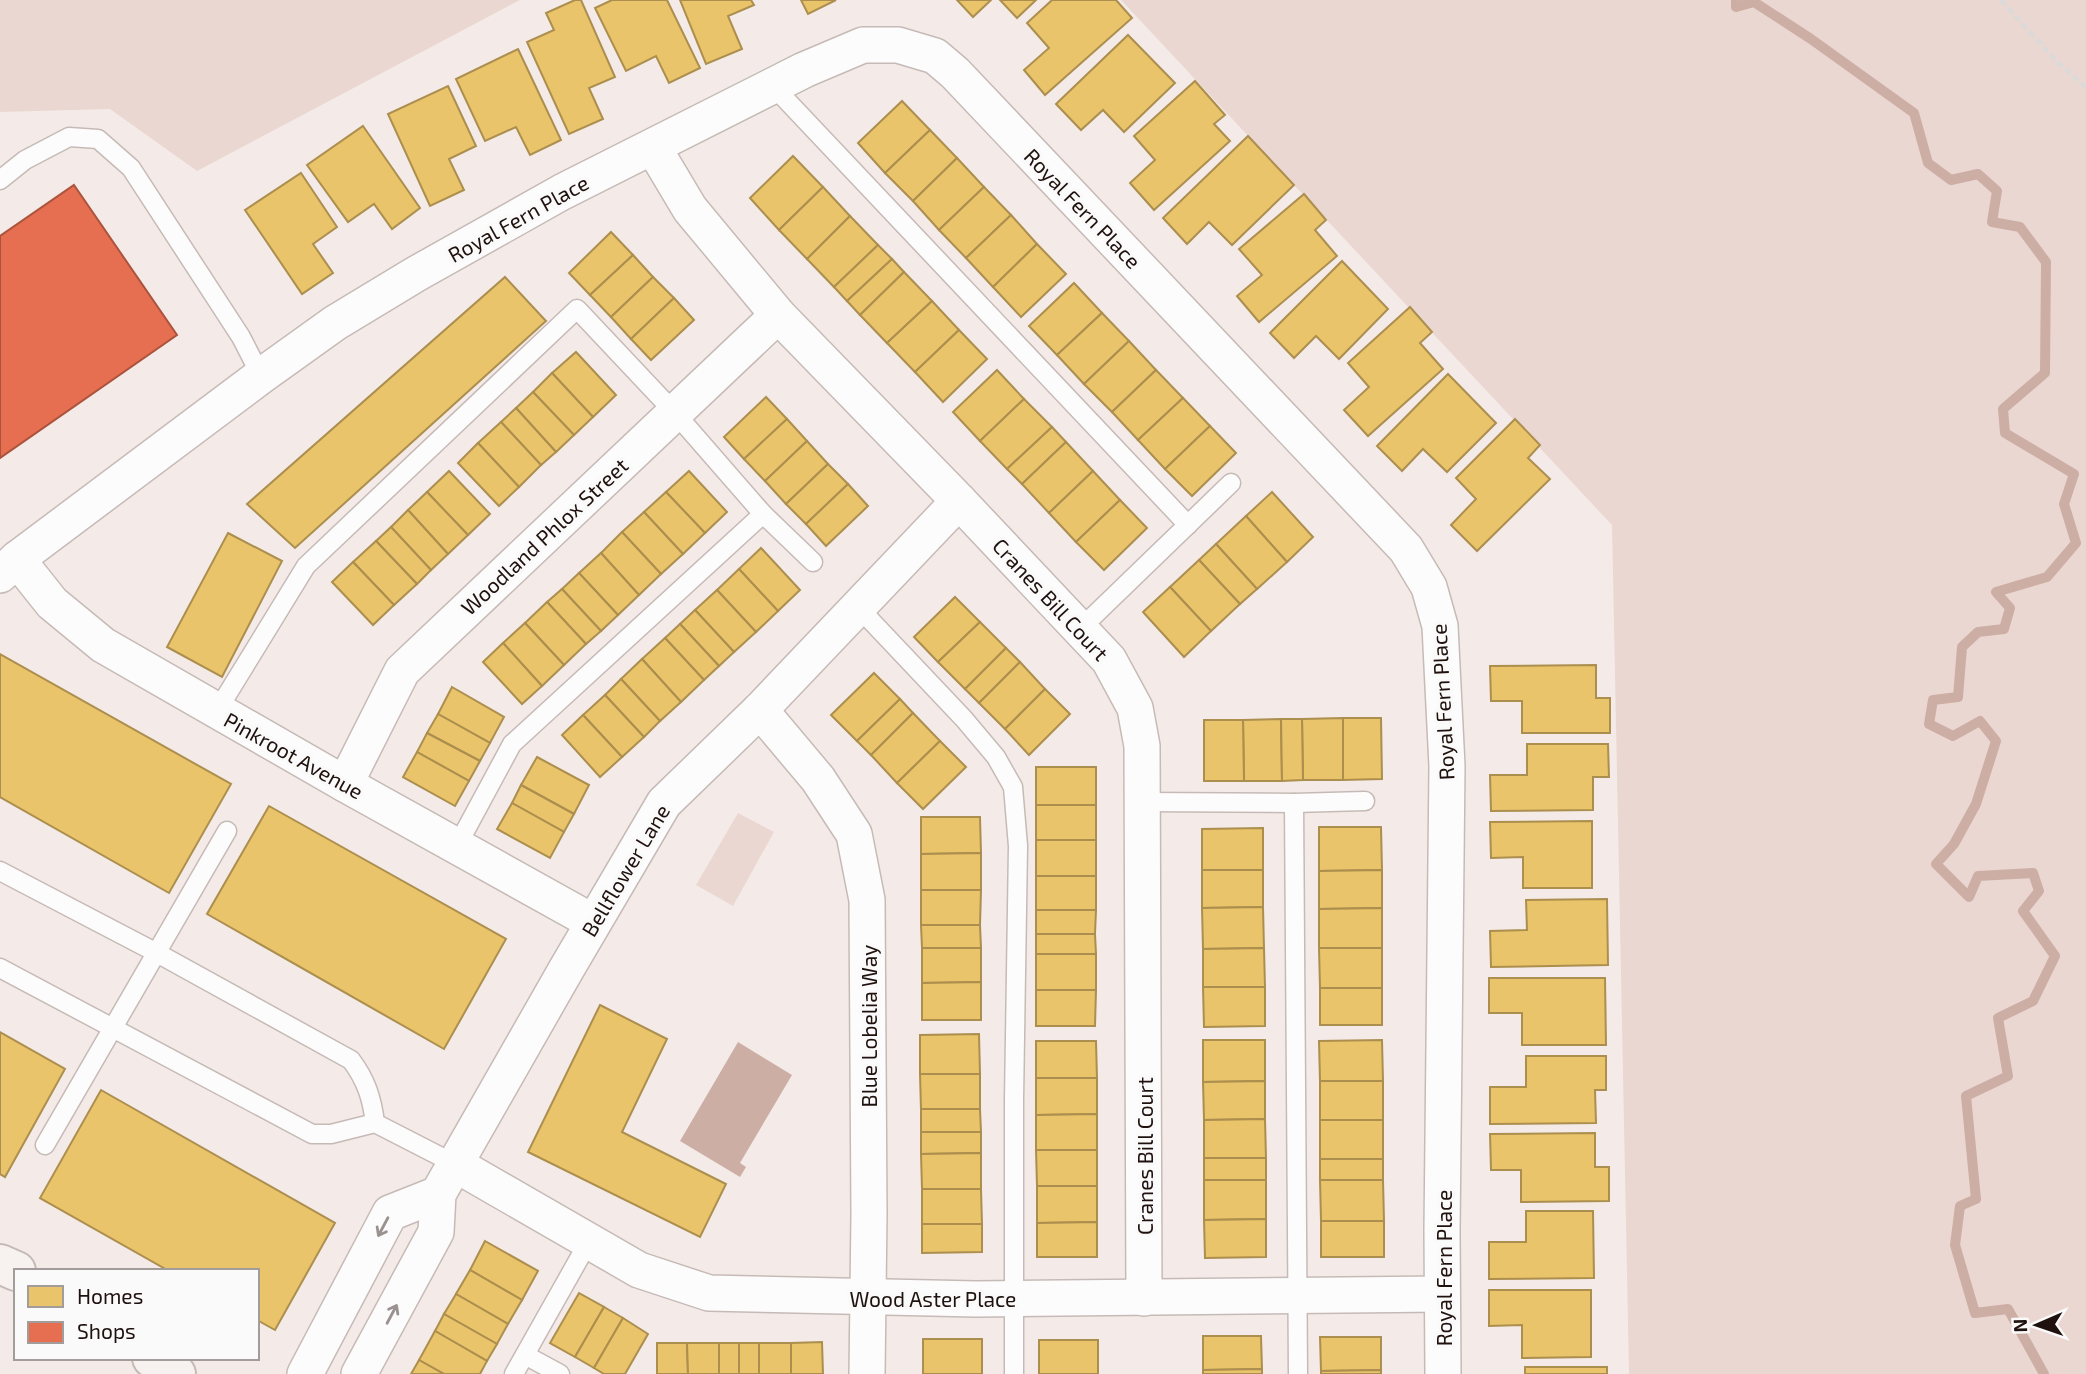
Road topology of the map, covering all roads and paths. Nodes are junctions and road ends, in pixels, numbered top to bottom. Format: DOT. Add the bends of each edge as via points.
graph roads {
  1 [pos="2001,0"];
  2 [pos="773,86"];
  3 [pos="2086,87"];
  4 [pos="653,148"];
  5 [pos="0,180"];
  6 [pos="778,315"];
  7 [pos="261,376"];
  8 [pos="675,413"];
  9 [pos="1231,483"];
  10 [pos="959,501"];
  11 [pos="763,514"];
  12 [pos="1188,524"];
  13 [pos="813,562"];
  14 [pos="8,567"];
  15 [pos="858,607"];
  16 [pos="1080,629"];
  17 [pos="760,710"];
  18 [pos="217,711"];
  19 [pos="345,784"];
  20 [pos="1365,801"];
  21 [pos="1142,802"];
  22 [pos="1294,803"];
  23 [pos="228,831"];
  24 [pos="457,846"];
  25 [pos="0,871"];
  26 [pos="593,922"];
  27 [pos="157,953"];
  28 [pos="0,968"];
  29 [pos="113,1028"];
  30 [pos="375,1123"];
  31 [pos="45,1145"];
  32 [pos="447,1179"];
  33 [pos="589,1241"];
  34 [pos="1443,1294"];
  35 [pos="1298,1296"];
  36 [pos="868,1298"];
  37 [pos="1144,1298"];
  38 [pos="1015,1299"];
  39 [pos="525,1354"];
  40 [pos="155,1360"];
  41 [pos="176,1374"];
  42 [pos="305,1374"];
  43 [pos="359,1374"];
  44 [pos="514,1374"];
  45 [pos="560,1374"];
  46 [pos="867,1374"];
  47 [pos="1014,1374"];
  48 [pos="1298,1374"];
  49 [pos="1443,1374"];
  1 -- 3 [label="path"];
  2 -- 4 [label="street, Royal Fern Place"];
  2 -- 12 [label="lane"];
  2 -- 34 [label="street, Royal Fern Place" via="863,45 898,45 935,56 1406,549 1429,587 1440,626 1447,766"];
  4 -- 6 [label="street, Cranes Bill Court" via="690,209"];
  4 -- 7 [label="street, Royal Fern Place" via="562,191 416,274 335,323"];
  5 -- 7 [label="lane" via="25,160 69,137 98,139 131,168"];
  6 -- 8 [label="street, Woodland Phlox Street"];
  6 -- 10 [label="street, Cranes Bill Court"];
  7 -- 14 [label="street, Royal Fern Place"];
  8 -- 11 [label="lane"];
  8 -- 18 [label="lane" via="578,309 306,566"];
  8 -- 19 [label="street, Woodland Phlox Street" via="402,671"];
  9 -- 12 [label="lane"];
  10 -- 15 [label="street, Bellflower Lane"];
  10 -- 16 [label="street, Cranes Bill Court"];
  11 -- 13 [label="lane"];
  11 -- 24 [label="lane" via="512,744"];
  12 -- 16 [label="lane"];
  14 -- 18 [label="street, Pinkroot Avenue" via="103,645"];
  15 -- 17 [label="street, Bellflower Lane"];
  15 -- 38 [label="lane" via="964,719 996,757 1013,788 1018,846"];
  16 -- 21 [label="street, Cranes Bill Court" via="1109,660 1135,708 1142,746"];
  17 -- 26 [label="street, Bellflower Lane" via="664,803"];
  17 -- 36 [label="street, Blue Lobelia Way" via="818,779 854,834 867,900"];
  18 -- 19 [label="street, Pinkroot Avenue"];
  19 -- 24 [label="street, Pinkroot Avenue"];
  20 -- 22 [label="lane"];
  21 -- 22 [label="lane"];
  21 -- 37 [label="street, Cranes Bill Court"];
  22 -- 35 [label="lane"];
  23 -- 27 [label="lane"];
  24 -- 26 [label="street, Pinkroot Avenue"];
  25 -- 27 [label="lane"];
  26 -- 32 [label="street, Bellflower Lane"];
  27 -- 29 [label="lane"];
  27 -- 30 [label="lane" via="351,1060 363,1076"];
  28 -- 29 [label="lane"];
  29 -- 30 [label="lane" via="312,1134"];
  29 -- 31 [label="lane"];
  30 -- 32 [label="lane"];
  32 -- 33 [label="street, Wood Aster Place"];
  32 -- 42 [label="street, one-way" via="390,1213"];
  43 -- 32 [label="street, Bellflower Lane, one-way" via="436,1232"];
  33 -- 36 [label="street, Wood Aster Place" via="639,1270 709,1293"];
  33 -- 39 [label="lane"];
  34 -- 35 [label="street, Wood Aster Place"];
  34 -- 49 [label="street, Royal Fern Place"];
  35 -- 37 [label="street, Wood Aster Place"];
  35 -- 48 [label="lane"];
  36 -- 38 [label="street, Wood Aster Place"];
  36 -- 46 [label="street, Blue Lobelia Way"];
  37 -- 38 [label="street, Wood Aster Place"];
  38 -- 47 [label="lane"];
  39 -- 44 [label="lane"];
  39 -- 45 [label="lane"];
  40 -- 41 [label="street"];
}
